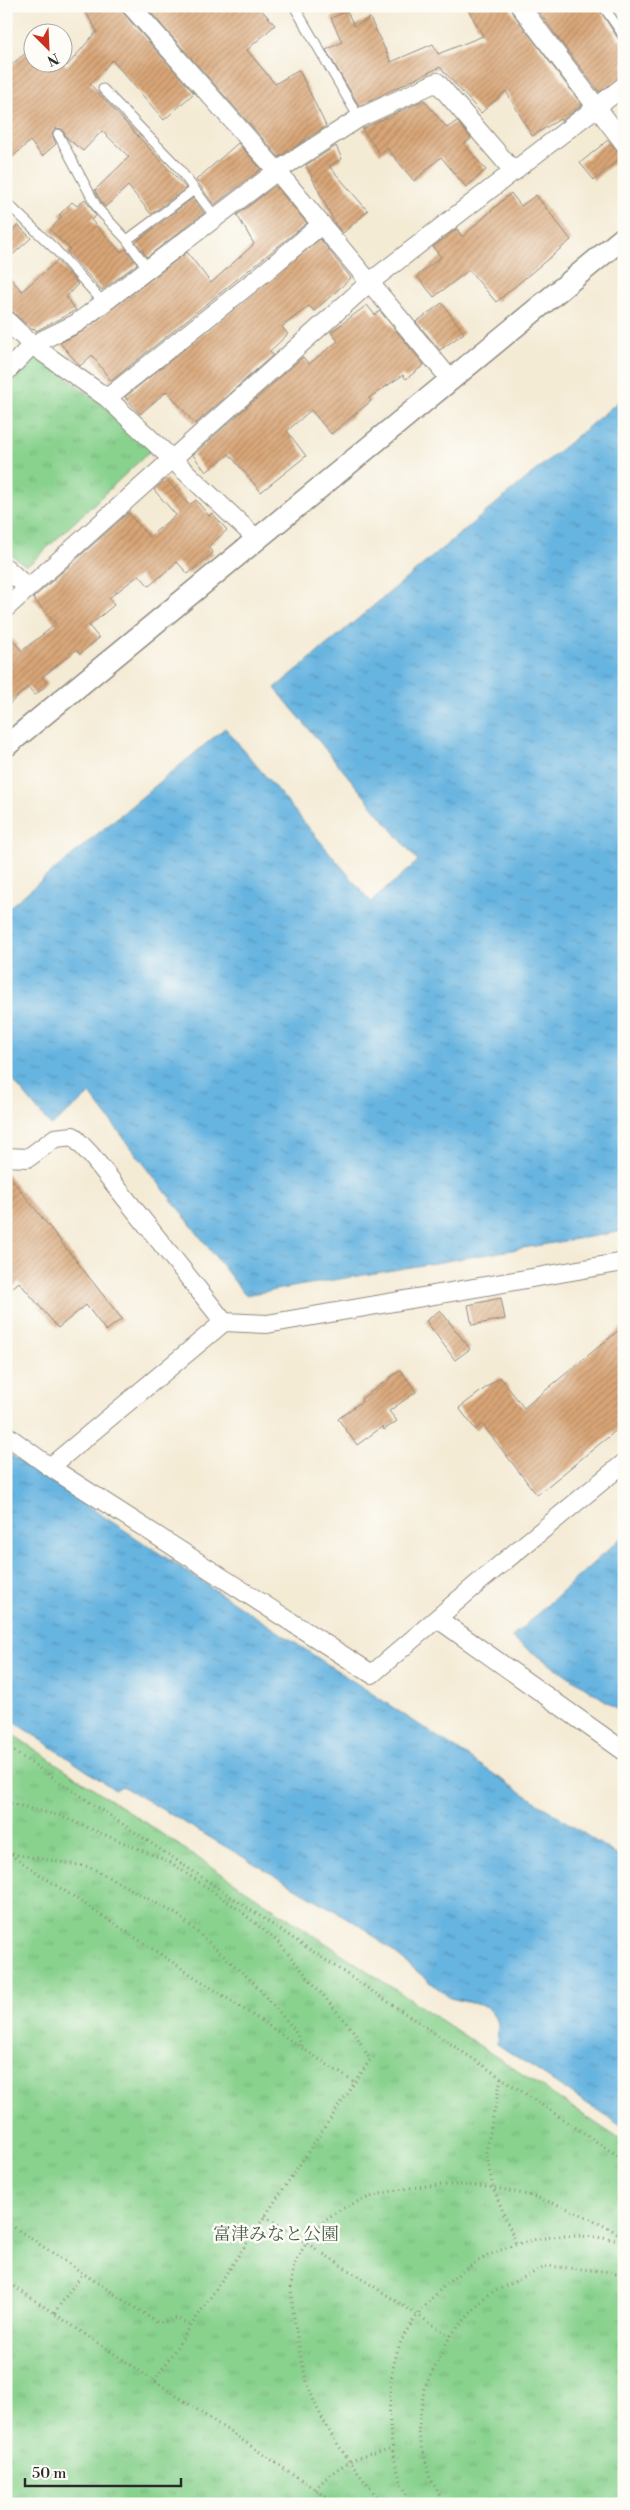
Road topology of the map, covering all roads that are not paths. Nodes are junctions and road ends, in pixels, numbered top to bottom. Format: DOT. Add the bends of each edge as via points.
graph roads {
  1 [pos="131,6"];
  2 [pos="294,6"];
  3 [pos="520,6"];
  4 [pos="603,6"];
  5 [pos="624,36"];
  6 [pos="624,86"];
  7 [pos="103,89"];
  8 [pos="597,108"];
  9 [pos="359,118"];
  10 [pos="58,134"];
  11 [pos="624,143"];
  12 [pos="277,171"];
  13 [pos="514,172"];
  14 [pos="194,190"];
  15 [pos="6,202"];
  16 [pos="216,218"];
  17 [pos="322,224"];
  18 [pos="624,237"];
  19 [pos="127,240"];
  20 [pos="148,269"];
  21 [pos="370,282"];
  22 [pos="103,302"];
  23 [pos="6,320"];
  24 [pos="32,345"];
  25 [pos="6,372"];
  26 [pos="450,379"];
  27 [pos="107,398"];
  28 [pos="172,459"];
  29 [pos="258,540"];
  30 [pos="6,568"];
  31 [pos="28,588"];
  32 [pos="6,608"];
  33 [pos="6,746"];
  34 [pos="6,1157"];
  35 [pos="624,1262"];
  36 [pos="224,1322"];
  37 [pos="6,1435"];
  38 [pos="624,1463"];
  39 [pos="50,1467"];
  40 [pos="438,1619"];
  41 [pos="624,1751"];
  1 -- 12 [label="street"];
  2 -- 9 [label="lane"];
  3 -- 8 [label="street"];
  4 -- 5 [label="lane"];
  6 -- 8 [label="street"];
  7 -- 14 [label="lane" via="177,166"];
  8 -- 11 [label="street"];
  8 -- 13 [label="street"];
  9 -- 12 [label="street"];
  9 -- 13 [label="street" via="437,82"];
  10 -- 19 [label="lane" via="98,209"];
  12 -- 16 [label="street"];
  12 -- 17 [label="street"];
  13 -- 21 [label="street"];
  14 -- 16 [label="lane"];
  14 -- 19 [label="lane"];
  15 -- 22 [label="lane"];
  16 -- 20 [label="street"];
  17 -- 21 [label="street"];
  17 -- 27 [label="street"];
  18 -- 26 [label="street"];
  19 -- 20 [label="lane"];
  20 -- 22 [label="street"];
  21 -- 26 [label="street"];
  21 -- 28 [label="street"];
  22 -- 24 [label="street" via="77,322"];
  23 -- 24 [label="street"];
  24 -- 25 [label="street"];
  24 -- 27 [label="street"];
  26 -- 29 [label="street"];
  27 -- 28 [label="street"];
  28 -- 29 [label="street"];
  28 -- 31 [label="street"];
  29 -- 33 [label="street"];
  30 -- 31 [label="street"];
  31 -- 32 [label="street"];
  34 -- 36 [label="street" via="28,1158 55,1138 73,1136"];
  35 -- 36 [label="street" via="267,1324"];
  36 -- 39 [label="street"];
  37 -- 39 [label="street"];
  38 -- 40 [label="street"];
  39 -- 40 [label="street" via="372,1674"];
  40 -- 41 [label="street"];
}
